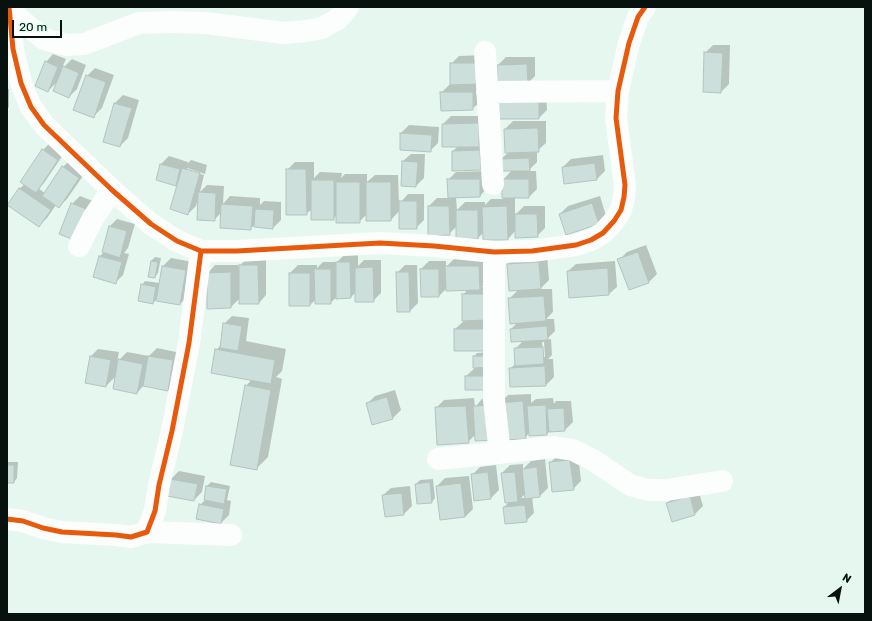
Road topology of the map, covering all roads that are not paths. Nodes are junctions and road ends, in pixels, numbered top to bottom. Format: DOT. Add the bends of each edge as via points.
graph roads {
  1 [pos="348,7"];
  2 [pos="645,7"];
  3 [pos="9,9"];
  4 [pos="206,15"];
  5 [pos="485,52"];
  6 [pos="618,91"];
  7 [pos="487,92"];
  8 [pos="494,184"];
  9 [pos="112,190"];
  10 [pos="79,246"];
  11 [pos="201,251"];
  12 [pos="494,252"];
  13 [pos="500,453"];
  14 [pos="438,459"];
  15 [pos="722,481"];
  16 [pos="7,519"];
  17 [pos="147,532"];
  18 [pos="231,535"];
  1 -- 4 [label="street" via="338,19 322,28 284,33"];
  2 -- 6 [label="street" via="638,17 629,43"];
  3 -- 4 [label="street" via="44,39 67,45 84,44 139,23 171,22"];
  3 -- 9 [label="street" via="20,83 31,107 44,125"];
  5 -- 7 [label="street"];
  6 -- 7 [label="street"];
  6 -- 12 [label="street" via="616,118 625,185 621,210 614,220 603,233 576,245 532,251"];
  7 -- 8 [label="street"];
  9 -- 10 [label="street" via="93,218"];
  9 -- 11 [label="street" via="151,224 177,241"];
  11 -- 12 [label="street" via="273,250 380,243"];
  11 -- 17 [label="street" via="172,431 155,511"];
  12 -- 13 [label="street" via="494,400"];
  13 -- 14 [label="street"];
  13 -- 15 [label="street" via="554,447 573,450 594,460 630,485 648,490 667,490"];
  16 -- 17 [label="street" via="62,532 131,537"];
  17 -- 18 [label="street"];
}
